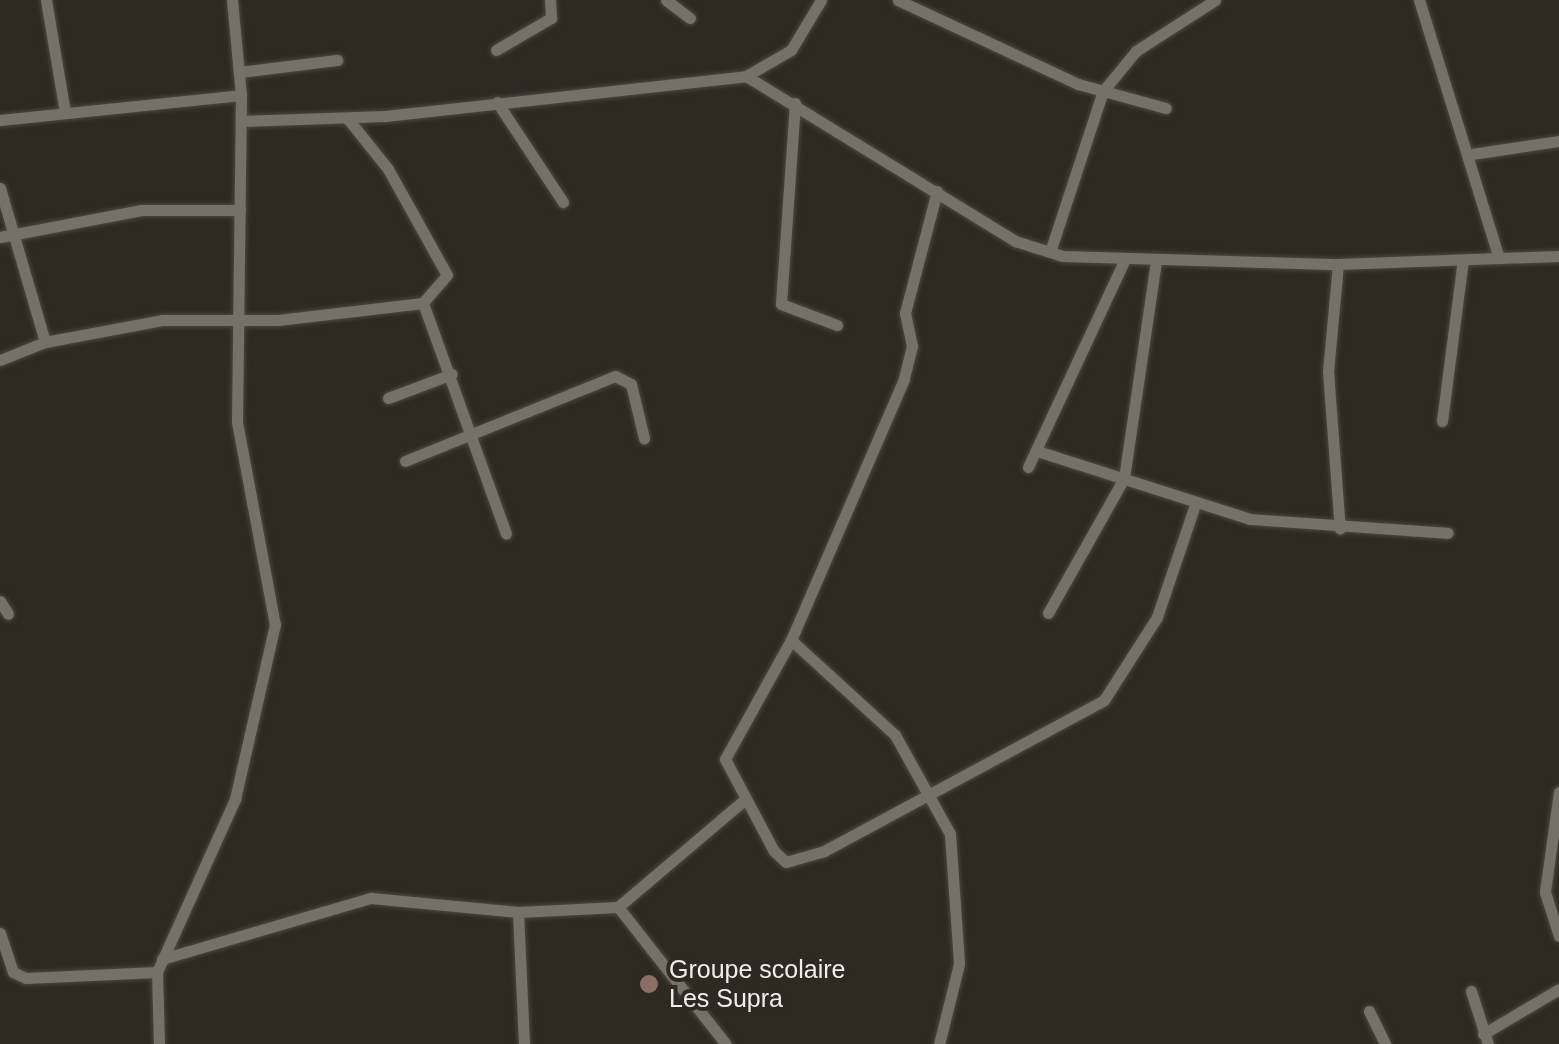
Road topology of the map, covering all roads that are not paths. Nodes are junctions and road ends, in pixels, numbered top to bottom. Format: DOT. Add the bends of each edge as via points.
graph roads {
  1 [pos="46,0"];
  2 [pos="232,0"];
  3 [pos="550,0"];
  4 [pos="666,0"];
  5 [pos="821,0"];
  6 [pos="898,0"];
  7 [pos="1215,0"];
  8 [pos="1419,0"];
  9 [pos="690,18"];
  10 [pos="496,50"];
  11 [pos="337,60"];
  12 [pos="238,72"];
  13 [pos="746,76"];
  14 [pos="1103,92"];
  15 [pos="240,95"];
  16 [pos="497,102"];
  17 [pos="795,103"];
  18 [pos="1166,108"];
  19 [pos="65,112"];
  20 [pos="348,119"];
  21 [pos="0,120"];
  22 [pos="241,121"];
  23 [pos="1559,141"];
  24 [pos="1472,154"];
  25 [pos="0,188"];
  26 [pos="936,191"];
  27 [pos="563,202"];
  28 [pos="240,210"];
  29 [pos="5,235"];
  30 [pos="1050,252"];
  31 [pos="1559,256"];
  32 [pos="1499,258"];
  33 [pos="1463,260"];
  34 [pos="1156,262"];
  35 [pos="1123,263"];
  36 [pos="1338,264"];
  37 [pos="424,303"];
  38 [pos="238,318"];
  39 [pos="837,325"];
  40 [pos="45,342"];
  41 [pos="0,360"];
  42 [pos="452,374"];
  43 [pos="388,398"];
  44 [pos="1442,422"];
  45 [pos="644,438"];
  46 [pos="475,440"];
  47 [pos="1040,452"];
  48 [pos="405,462"];
  49 [pos="1028,467"];
  50 [pos="1124,478"];
  51 [pos="1194,508"];
  52 [pos="1340,529"];
  53 [pos="1448,533"];
  54 [pos="506,534"];
  55 [pos="0,602"];
  56 [pos="1048,613"];
  57 [pos="8,614"];
  58 [pos="792,640"];
  59 [pos="1559,792"];
  60 [pos="934,793"];
  61 [pos="744,800"];
  62 [pos="618,907"];
  63 [pos="518,912"];
  64 [pos="0,933"];
  65 [pos="1559,936"];
  66 [pos="162,959"];
  67 [pos="158,972"];
  68 [pos="1559,989"];
  69 [pos="1471,991"];
  70 [pos="1370,1011"];
  71 [pos="1486,1039"];
  72 [pos="160,1044"];
  73 [pos="524,1044"];
  74 [pos="726,1044"];
  75 [pos="939,1044"];
  76 [pos="1385,1044"];
  1 -- 19 [label="street"];
  2 -- 12 [label="street"];
  3 -- 10 [label="street" via="551,18"];
  4 -- 9 [label="street"];
  5 -- 13 [label="street" via="791,50"];
  6 -- 14 [label="street"];
  7 -- 14 [label="street" via="1136,52"];
  8 -- 24 [label="street"];
  11 -- 12 [label="street"];
  12 -- 15 [label="street"];
  13 -- 16 [label="street"];
  13 -- 17 [label="street"];
  14 -- 18 [label="street"];
  14 -- 30 [label="street"];
  15 -- 19 [label="street"];
  15 -- 22 [label="street"];
  16 -- 20 [label="street"];
  16 -- 27 [label="street"];
  17 -- 26 [label="street"];
  17 -- 39 [label="street" via="781,304"];
  19 -- 21 [label="street"];
  20 -- 22 [label="street"];
  20 -- 37 [label="street" via="447,275"];
  22 -- 28 [label="street"];
  23 -- 24 [label="street"];
  24 -- 32 [label="street"];
  25 -- 29 [label="street"];
  26 -- 30 [label="street"];
  26 -- 58 [label="street" via="904,312 912,346 904,379"];
  28 -- 29 [label="street" via="141,210"];
  28 -- 38 [label="street"];
  29 -- 40 [label="street"];
  30 -- 35 [label="street"];
  31 -- 32 [label="street"];
  32 -- 33 [label="street"];
  33 -- 36 [label="street"];
  33 -- 44 [label="street"];
  34 -- 35 [label="street"];
  34 -- 36 [label="street"];
  34 -- 50 [label="street"];
  35 -- 47 [label="street"];
  36 -- 52 [label="street" via="1328,371"];
  37 -- 38 [label="street"];
  37 -- 42 [label="street"];
  38 -- 40 [label="street" via="162,320"];
  38 -- 66 [label="street" via="237,422 274,588 270,669 236,799"];
  40 -- 41 [label="street"];
  42 -- 43 [label="street"];
  42 -- 46 [label="street"];
  45 -- 46 [label="street" via="631,384 615,376"];
  46 -- 48 [label="street"];
  46 -- 54 [label="street"];
  47 -- 49 [label="street"];
  47 -- 50 [label="street"];
  50 -- 51 [label="street"];
  50 -- 56 [label="street"];
  51 -- 52 [label="street"];
  51 -- 60 [label="street" via="1157,617 1104,700"];
  52 -- 53 [label="street"];
  55 -- 57 [label="street"];
  58 -- 60 [label="street" via="870,707"];
  58 -- 61 [label="street" via="724,759"];
  59 -- 65 [label="street" via="1545,892"];
  60 -- 61 [label="street" via="786,862"];
  60 -- 75 [label="street" via="960,876 956,990"];
  61 -- 62 [label="street"];
  62 -- 63 [label="street"];
  62 -- 74 [label="street"];
  63 -- 66 [label="street" via="371,898"];
  63 -- 73 [label="street"];
  64 -- 67 [label="street" via="13,972 26,978"];
  66 -- 67 [label="street"];
  67 -- 72 [label="street"];
  68 -- 71 [label="street"];
  69 -- 71 [label="street"];
  70 -- 76 [label="street"];
}
